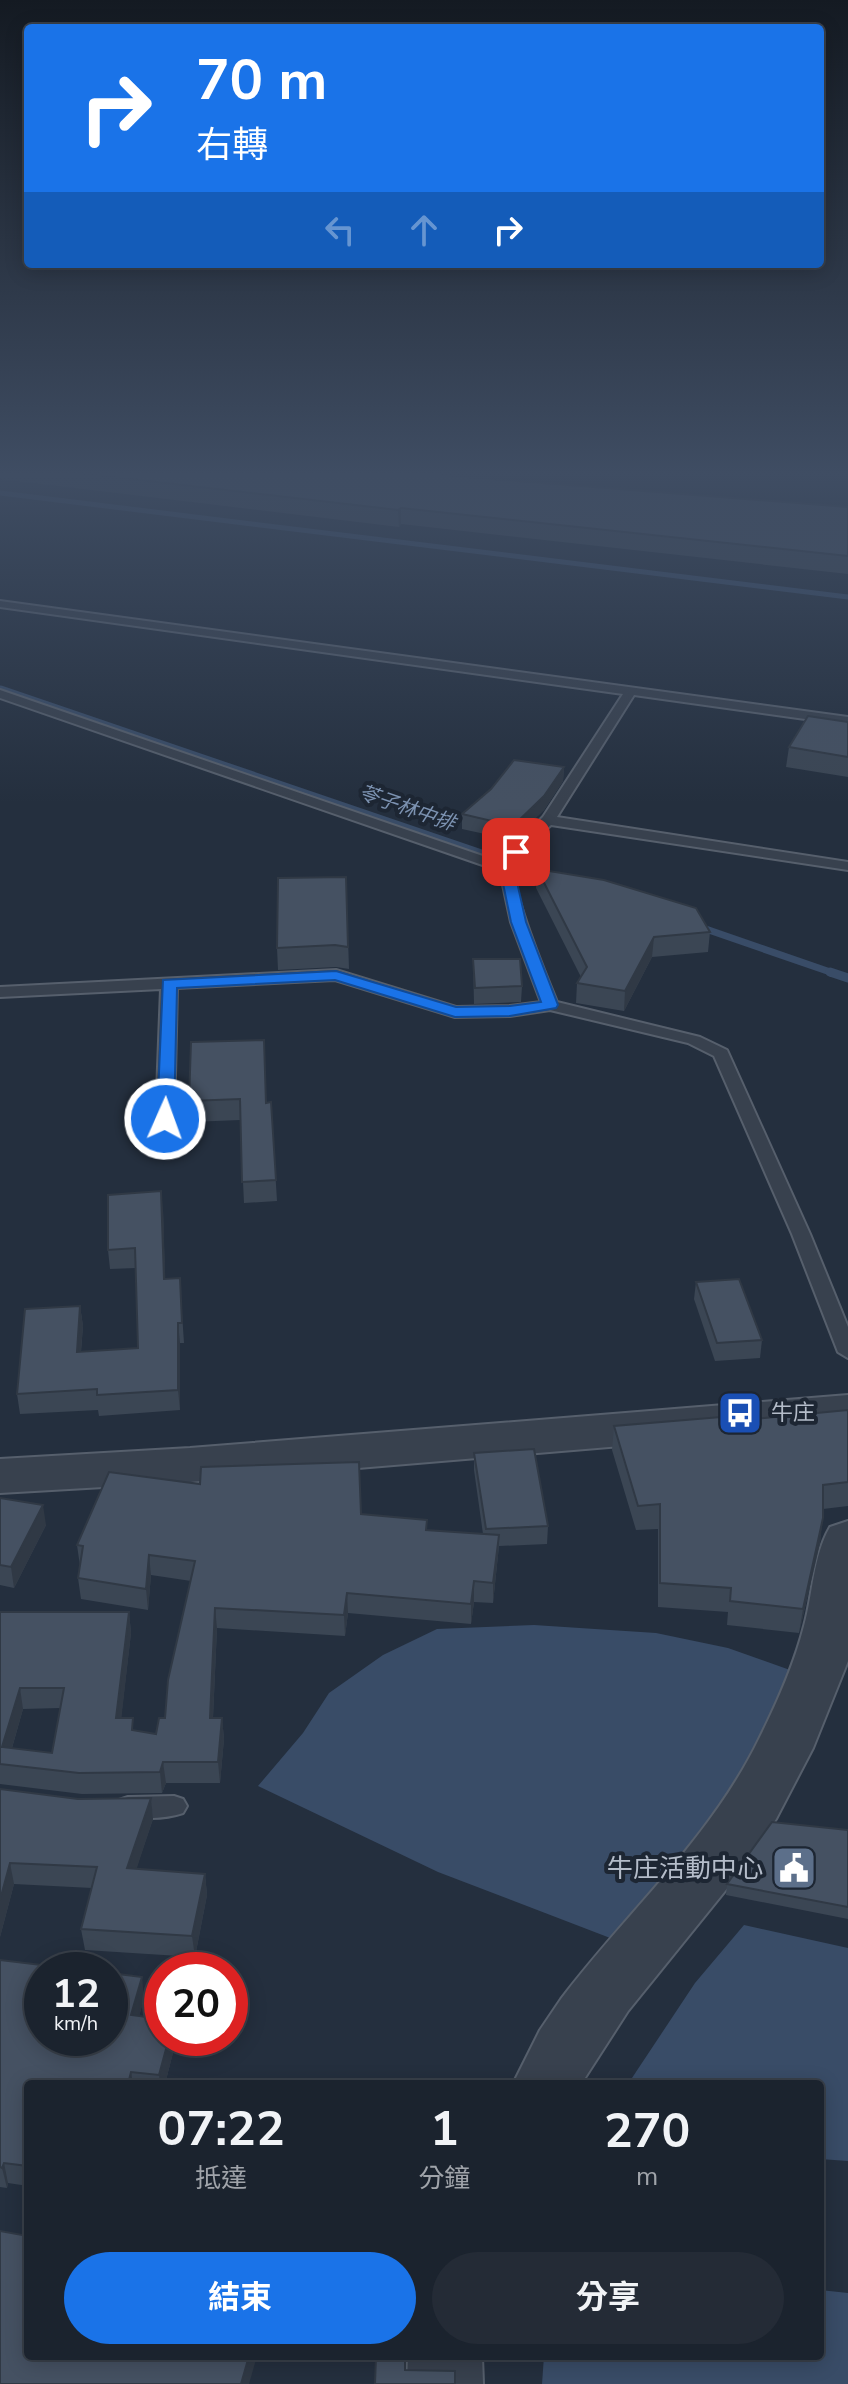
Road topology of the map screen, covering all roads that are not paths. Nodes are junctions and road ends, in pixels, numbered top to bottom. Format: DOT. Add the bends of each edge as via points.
graph roads {
  1 [pos="0,604"];
  2 [pos="631,691"];
  3 [pos="0,694"];
  4 [pos="848,721"];
  5 [pos="548,820"];
  6 [pos="848,866"];
  7 [pos="507,868"];
  8 [pos="169,984"];
  9 [pos="0,992"];
  10 [pos="550,1005"];
  11 [pos="165,1119"];
  12 [pos="848,1352"];
  13 [pos="848,1411"];
  14 [pos="0,1476"];
  15 [pos="848,1540"];
  16 [pos="174,1806"];
  17 [pos="98,1807"];
  18 [pos="548,2080"];
  1 -- 2 [label="lane"];
  2 -- 4 [label="lane"];
  2 -- 5 [label="lane"];
  3 -- 7 [label="lane"];
  5 -- 6 [label="lane"];
  5 -- 7 [label="lane"];
  7 -- 10 [label="lane" via="518,922"];
  8 -- 9 [label="lane"];
  8 -- 10 [label="lane" via="336,975 455,1012"];
  8 -- 11 [label="lane"];
  10 -- 12 [label="lane" via="694,1040 721,1053"];
  13 -- 14 [label="street"];
  15 -- 18 [label="street" via="827,1642 761,1790 727,1845 566,2042"];
  16 -- 17 [label="lane"];
}
